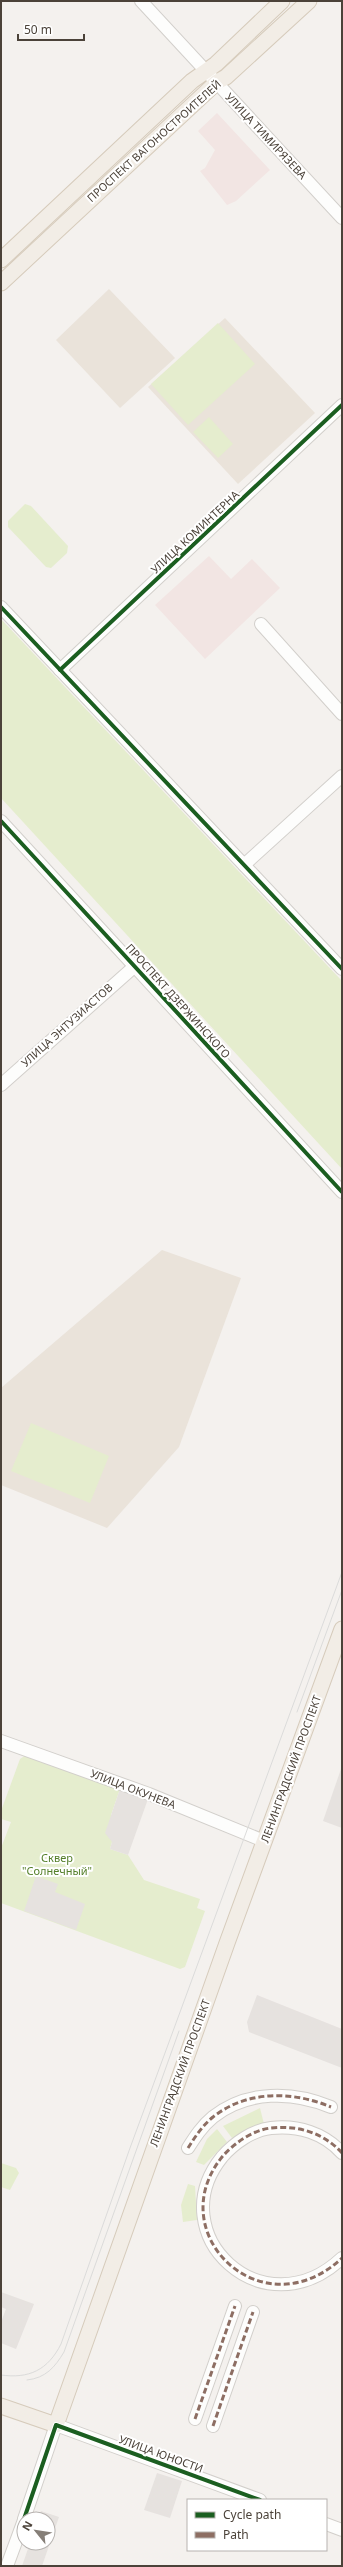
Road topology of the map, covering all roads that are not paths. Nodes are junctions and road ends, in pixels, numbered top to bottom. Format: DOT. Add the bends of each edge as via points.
graph roads {
  1 [pos="141,1"];
  2 [pos="282,1"];
  3 [pos="309,1"];
  4 [pos="205,70"];
  5 [pos="217,82"];
  6 [pos="342,218"];
  7 [pos="1,260"];
  8 [pos="1,283"];
  9 [pos="342,405"];
  10 [pos="1,607"];
  11 [pos="261,624"];
  12 [pos="60,670"];
  13 [pos="342,714"];
  14 [pos="342,776"];
  15 [pos="1,821"];
  16 [pos="244,865"];
  17 [pos="135,966"];
  18 [pos="342,969"];
  19 [pos="1,1085"];
  20 [pos="342,1192"];
  21 [pos="342,1629"];
  22 [pos="1,1741"];
  23 [pos="264,1841"];
  24 [pos="331,2107"];
  25 [pos="188,2148"];
  26 [pos="342,2153"];
  27 [pos="342,2258"];
  28 [pos="235,2306"];
  29 [pos="253,2312"];
  30 [pos="1,2406"];
  31 [pos="195,2419"];
  32 [pos="56,2425"];
  33 [pos="213,2426"];
  34 [pos="257,2499"];
  35 [pos="27,2511"];
  36 [pos="327,2524"];
  37 [pos="342,2530"];
  38 [pos="16,2541"];
  39 [pos="7,2566"];
  1 -- 4 [label="street, УЛИЦА ТИМИРЯЗЕВА"];
  2 -- 4 [label="main road, ПРОСПЕКТ ВАГОНОСТРОИТЕЛЕЙ" via="216,64"];
  3 -- 5 [label="main road, ПРОСПЕКТ ВАГОНОСТРОИТЕЛЕЙ" via="226,77"];
  4 -- 5 [label="street, УЛИЦА ТИМИРЯЗЕВА"];
  4 -- 7 [label="main road, ПРОСПЕКТ ВАГОНОСТРОИТЕЛЕЙ"];
  5 -- 6 [label="street, УЛИЦА ТИМИРЯЗЕВА"];
  5 -- 8 [label="main road, ПРОСПЕКТ ВАГОНОСТРОИТЕЛЕЙ"];
  9 -- 12 [label="street, УЛИЦА КОМИНТЕРНА"];
  10 -- 12 [label="street"];
  11 -- 13 [label="street"];
  12 -- 16 [label="street"];
  14 -- 16 [label="street"];
  15 -- 17 [label="street, ПРОСПЕКТ ДЗЕРЖИНСКОГО"];
  16 -- 18 [label="street"];
  17 -- 19 [label="street, УЛИЦА ЭНТУЗИАСТОВ"];
  17 -- 20 [label="street, ПРОСПЕКТ ДЗЕРЖИНСКОГО"];
  21 -- 23 [label="main road, ЛЕНИНГРАДСКИЙ ПРОСПЕКТ"];
  22 -- 23 [label="street, УЛИЦА ОКУНЕВА" via="149,1794"];
  23 -- 32 [label="main road, ЛЕНИНГРАДСКИЙ ПРОСПЕКТ"];
  24 -- 25 [label="street" via="289,2095 248,2100 213,2118"];
  26 -- 27 [label="street" via="319,2136 300,2129 280,2127 260,2131 234,2145 220,2160 208,2180 203,2208 205,2222 221,2256 239,2272 256,2281 275,2285 295,2284 325,2272"];
  28 -- 31 [label="street"];
  29 -- 33 [label="street"];
  30 -- 32 [label="main road, УЛИЦА ЮНОСТИ"];
  32 -- 34 [label="street, УЛИЦА ЮНОСТИ"];
  32 -- 35 [label="street, ЛЕНИНГРАДСКИЙ ПРОСПЕКТ"];
  36 -- 37 [label="street"];
  38 -- 39 [label="street, ЛЕНИНГРАДСКИЙ ПРОСПЕКТ"];
}
